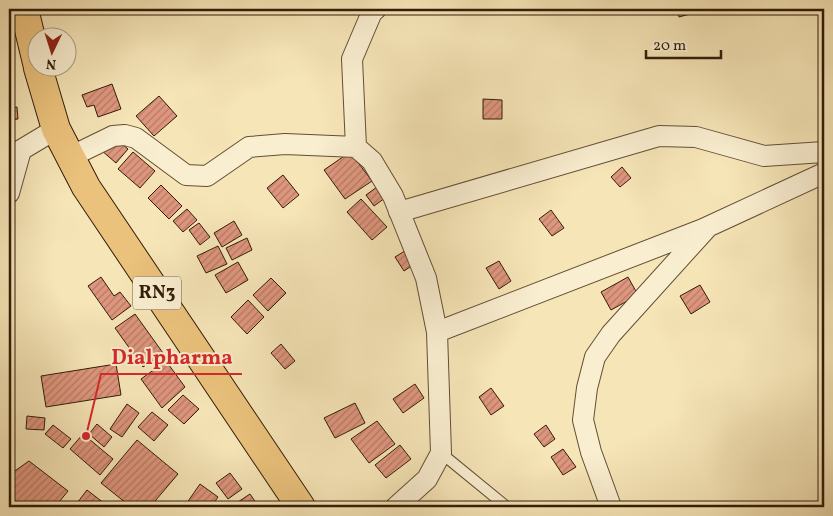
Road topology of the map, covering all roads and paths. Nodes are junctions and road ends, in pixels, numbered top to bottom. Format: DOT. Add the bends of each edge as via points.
graph roads {
  1 [pos="24,9"];
  2 [pos="376,9"];
  3 [pos="29,28"];
  4 [pos="41,78"];
  5 [pos="56,130"];
  6 [pos="356,147"];
  7 [pos="15,149"];
  8 [pos="824,152"];
  9 [pos="70,157"];
  10 [pos="824,173"];
  11 [pos="9,193"];
  12 [pos="400,212"];
  13 [pos="709,226"];
  14 [pos="437,332"];
  15 [pos="441,453"];
  16 [pos="301,507"];
  17 [pos="396,507"];
  18 [pos="507,507"];
  19 [pos="611,507"];
  1 -- 3 [label="highway, RN3"];
  2 -- 6 [label="street" via="352,58"];
  4 -- 5 [label="highway, RN3"];
  5 -- 7 [label="street"];
  5 -- 9 [label="highway, RN3"];
  6 -- 9 [label="street" via="285,144 249,147 207,176 186,175 136,138 125,135 113,136"];
  6 -- 12 [label="street" via="372,161"];
  7 -- 11 [label="street"];
  8 -- 12 [label="street" via="764,156 696,137 659,136"];
  9 -- 16 [label="highway, RN3" via="86,187"];
  10 -- 13 [label="street"];
  12 -- 14 [label="street" via="426,278"];
  13 -- 14 [label="street"];
  13 -- 19 [label="street" via="611,334 595,357 583,420"];
  14 -- 15 [label="street"];
  15 -- 17 [label="street" via="427,479"];
  15 -- 18 [label="lane"];
}
